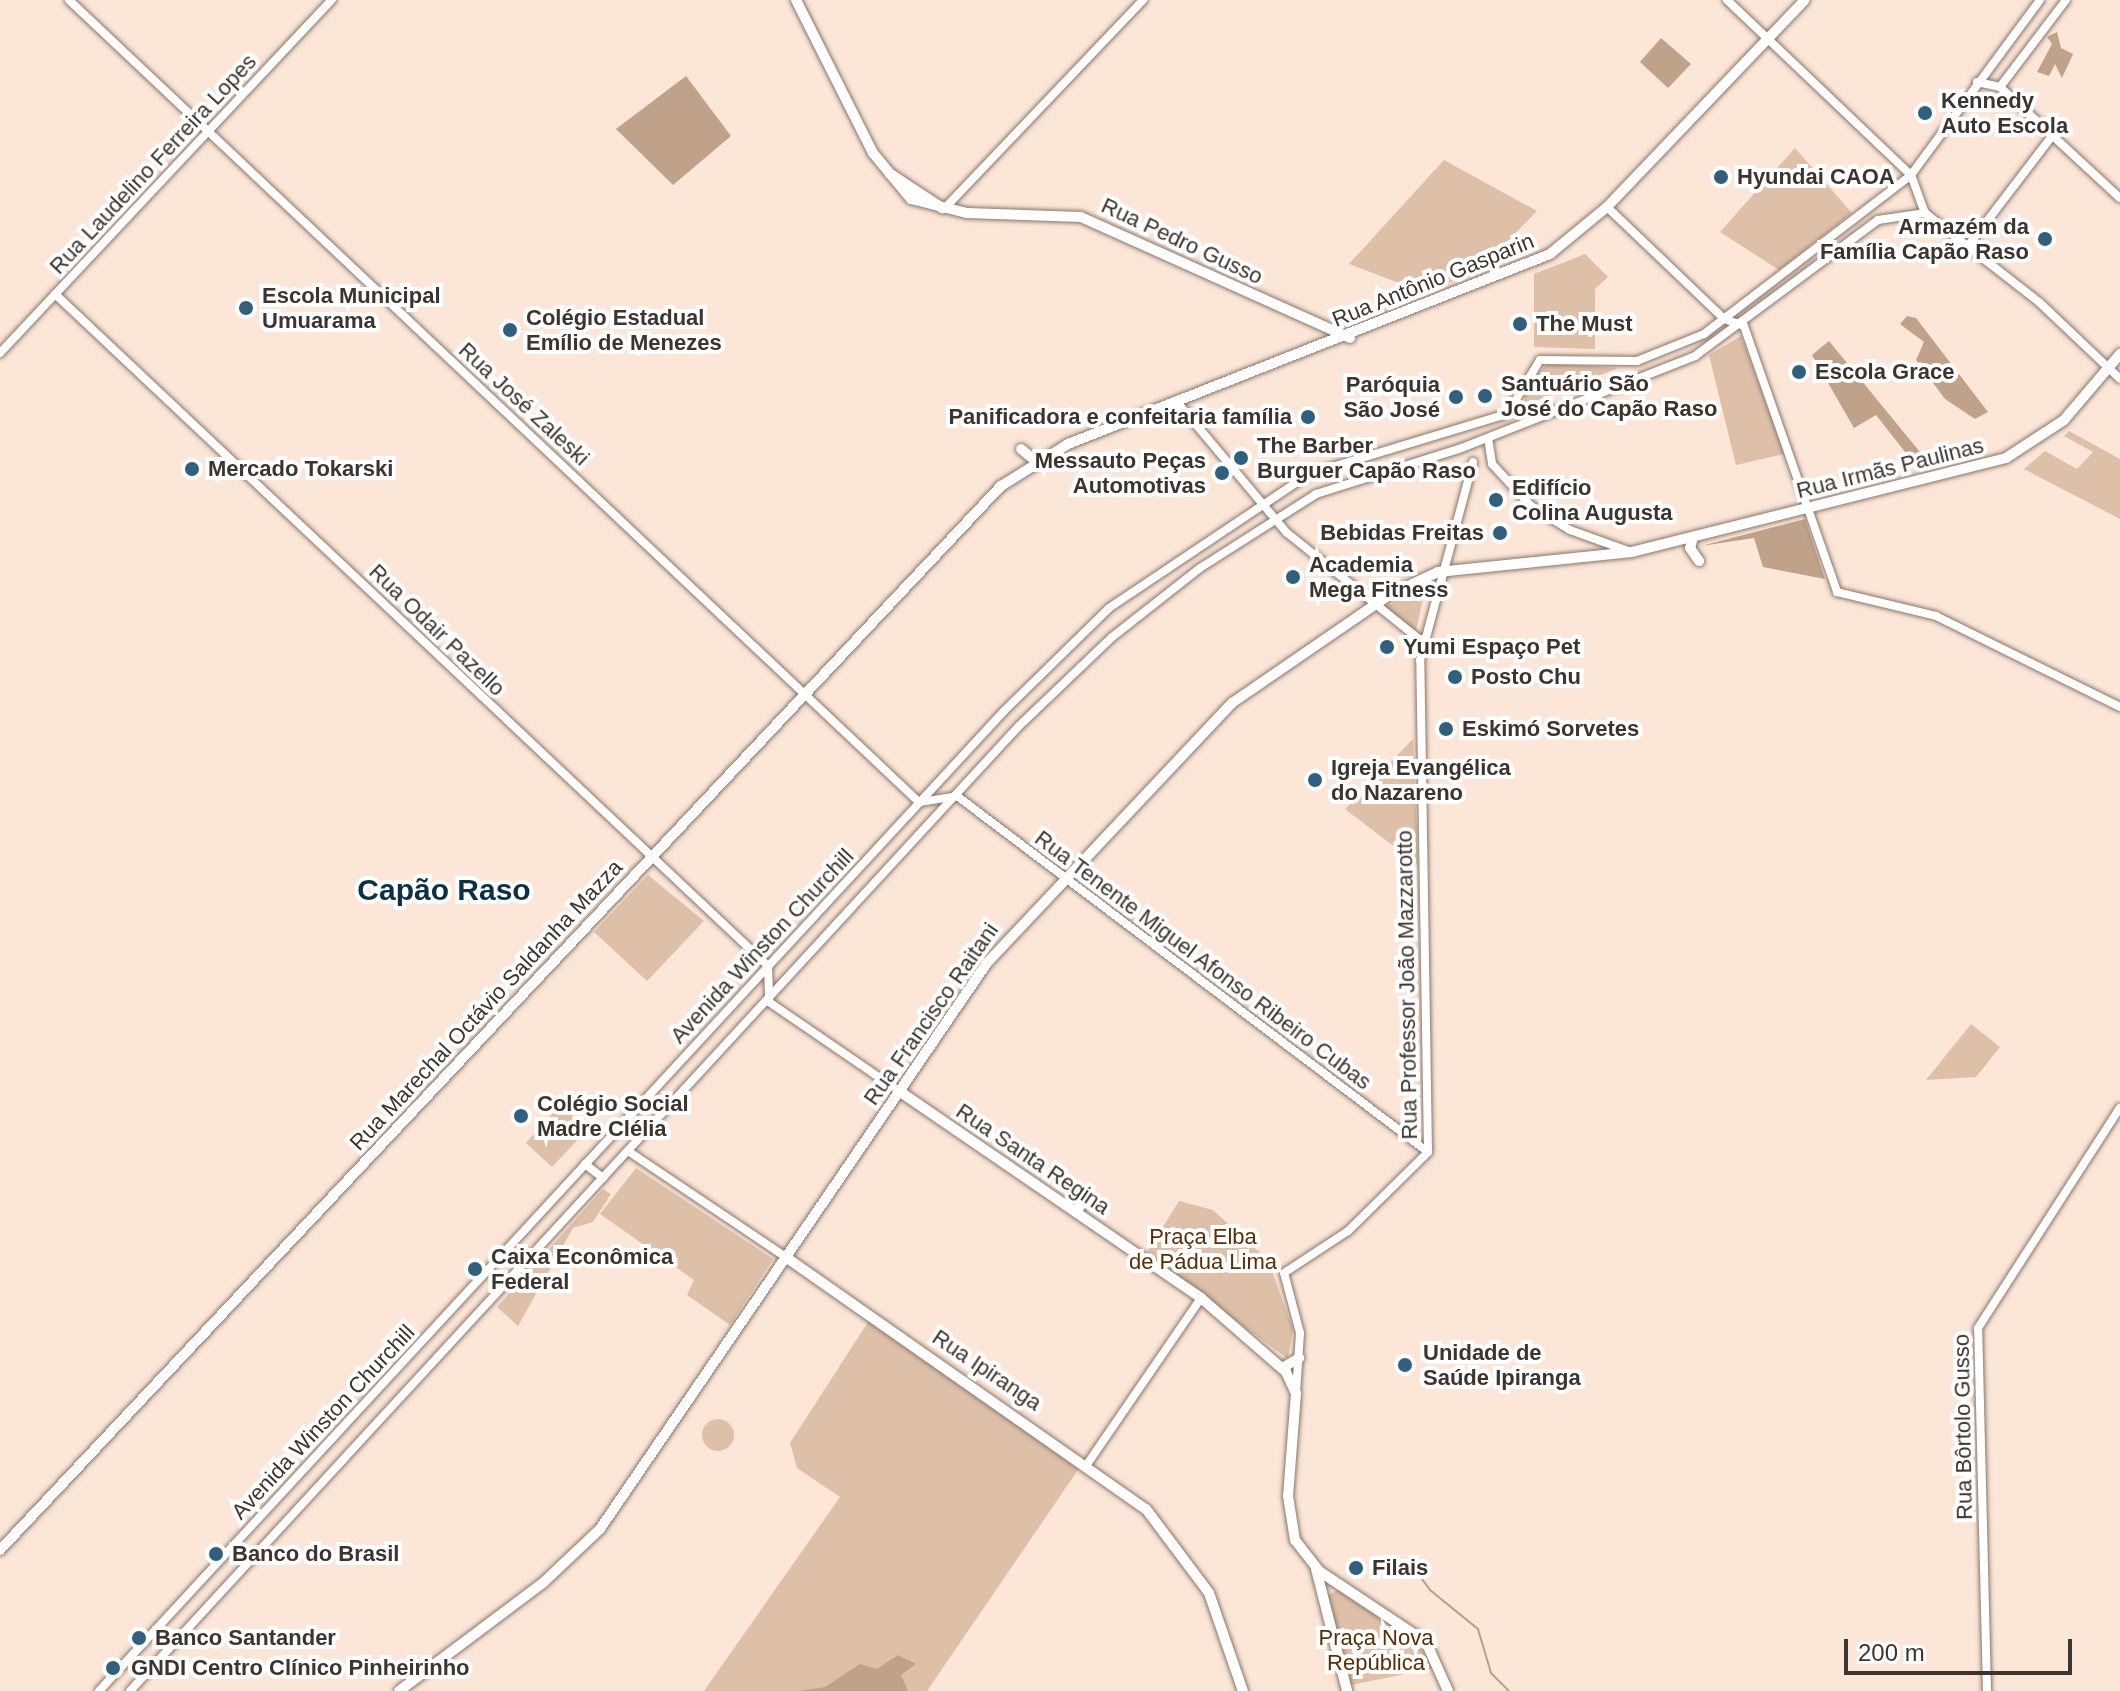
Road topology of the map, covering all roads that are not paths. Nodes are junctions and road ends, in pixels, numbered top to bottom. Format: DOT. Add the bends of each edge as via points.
graph roads {
  1 [pos="69,0"];
  2 [pos="332,0"];
  3 [pos="796,0"];
  4 [pos="1143,0"];
  5 [pos="1727,0"];
  6 [pos="1805,0"];
  7 [pos="2040,0"];
  8 [pos="2066,0"];
  9 [pos="1768,39"];
  10 [pos="1977,82"];
  11 [pos="2000,87"];
  12 [pos="208,131"];
  13 [pos="2053,135"];
  14 [pos="1911,175"];
  15 [pos="2120,198"];
  16 [pos="1607,207"];
  17 [pos="943,209"];
  18 [pos="1925,213"];
  19 [pos="1968,246"];
  20 [pos="55,294"];
  21 [pos="1724,319"];
  22 [pos="1744,326"];
  23 [pos="1350,338"];
  24 [pos="0,353"];
  25 [pos="2120,354"];
  26 [pos="2109,368"];
  27 [pos="2120,379"];
  28 [pos="1177,402"];
  29 [pos="1488,438"];
  30 [pos="1021,449"];
  31 [pos="1459,449"];
  32 [pos="1036,461"];
  33 [pos="1473,462"];
  34 [pos="1492,464"];
  35 [pos="1001,486"];
  36 [pos="1260,502"];
  37 [pos="1809,510"];
  38 [pos="1274,519"];
  39 [pos="1693,537"];
  40 [pos="1632,552"];
  41 [pos="1699,561"];
  42 [pos="1438,572"];
  43 [pos="1374,606"];
  44 [pos="1423,642"];
  45 [pos="805,694"];
  46 [pos="2120,707"];
  47 [pos="957,796"];
  48 [pos="919,802"];
  49 [pos="652,858"];
  50 [pos="1064,877"];
  51 [pos="768,966"];
  52 [pos="769,1000"];
  53 [pos="899,1091"];
  54 [pos="2120,1108"];
  55 [pos="628,1151"];
  56 [pos="1428,1152"];
  57 [pos="585,1164"];
  58 [pos="603,1178"];
  59 [pos="1083,1202"];
  60 [pos="1076,1212"];
  61 [pos="787,1258"];
  62 [pos="1201,1298"];
  63 [pos="1299,1358"];
  64 [pos="1282,1368"];
  65 [pos="1296,1393"];
  66 [pos="1088,1463"];
  67 [pos="0,1550"];
  68 [pos="1316,1568"];
  69 [pos="99,1691"];
  70 [pos="130,1691"];
  71 [pos="399,1691"];
  72 [pos="1243,1691"];
  73 [pos="1347,1691"];
  74 [pos="1448,1691"];
  75 [pos="1987,1691"];
  1 -- 12 [label="street, Rua José Zaleski"];
  2 -- 12 [label="street, Rua Laudelino Ferreira Lopes"];
  3 -- 17 [label="main road, Rua Pedro Gusso" via="883,170"];
  4 -- 17 [label="street"];
  5 -- 9 [label="street"];
  6 -- 9 [label="main road, Rua Antônio Gasparin"];
  7 -- 10 [label="street"];
  8 -- 11 [label="street"];
  9 -- 14 [label="street"];
  9 -- 16 [label="main road, Rua Antônio Gasparin"];
  10 -- 11 [label="street"];
  10 -- 14 [label="street"];
  11 -- 13 [label="street"];
  12 -- 20 [label="street, Rua Laudelino Ferreira Lopes"];
  12 -- 45 [label="street, Rua José Zaleski"];
  13 -- 15 [label="street"];
  13 -- 19 [label="street"];
  14 -- 18 [label="street"];
  14 -- 21 [label="street"];
  16 -- 21 [label="street"];
  16 -- 23 [label="main road, Rua Antônio Gasparin" via="1550,254"];
  17 -- 23 [label="main road, Rua Pedro Gusso" via="1081,217"];
  18 -- 19 [label="street"];
  18 -- 22 [label="street, Avenida Winston Churchill" via="1878,220"];
  19 -- 26 [label="street"];
  20 -- 24 [label="street, Rua Laudelino Ferreira Lopes"];
  20 -- 49 [label="street, Rua Odair Pazello"];
  21 -- 22 [label="street"];
  21 -- 36 [label="street, Avenida Winston Churchill" via="1637,361 1540,360 1507,414 1309,474"];
  22 -- 29 [label="street, Avenida Winston Churchill" via="1695,356"];
  22 -- 37 [label="street"];
  23 -- 28 [label="main road, Rua Antônio Gasparin"];
  25 -- 26 [label="main road, Rua Irmãs Paulinas"];
  26 -- 27 [label="street"];
  26 -- 37 [label="main road, Rua Irmãs Paulinas" via="2064,420 2021,451 1966,472"];
  28 -- 32 [label="main road, Rua Antônio Gasparin"];
  28 -- 36 [label="street"];
  29 -- 31 [label="street, Avenida Winston Churchill"];
  29 -- 34 [label="street"];
  30 -- 32 [label="main road"];
  31 -- 33 [label="street"];
  31 -- 38 [label="street, Avenida Winston Churchill" via="1316,494"];
  32 -- 35 [label="main road, Rua Antônio Gasparin"];
  33 -- 34 [label="street"];
  33 -- 42 [label="street, Rua Professor João Mazzarotto"];
  34 -- 40 [label="street" via="1556,523"];
  35 -- 45 [label="main road, Rua Marechal Octávio Saldanha Mazza"];
  36 -- 38 [label="street"];
  36 -- 48 [label="street, Avenida Winston Churchill" via="1084,630"];
  37 -- 39 [label="main road, Rua Irmãs Paulinas"];
  37 -- 46 [label="street" via="1837,592 1936,616"];
  38 -- 43 [label="street"];
  38 -- 47 [label="street, Avenida Winston Churchill" via="1096,650"];
  39 -- 40 [label="main road, Rua Irmãs Paulinas"];
  39 -- 41 [label="main road" via="1690,548"];
  40 -- 42 [label="main road, Rua Francisco Raitani"];
  42 -- 43 [label="main road, Rua Francisco Raitani"];
  42 -- 44 [label="street, Rua Professor João Mazzarotto"];
  43 -- 44 [label="street"];
  43 -- 50 [label="main road, Rua Francisco Raitani" via="1232,703"];
  44 -- 56 [label="street, Rua Professor João Mazzarotto"];
  45 -- 48 [label="street, Rua José Zaleski"];
  45 -- 49 [label="main road, Rua Marechal Octávio Saldanha Mazza"];
  47 -- 48 [label="street"];
  47 -- 50 [label="street, Rua Tenente Miguel Afonso Ribeiro Cubas"];
  47 -- 52 [label="street, Avenida Winston Churchill"];
  48 -- 51 [label="street, Avenida Winston Churchill"];
  49 -- 51 [label="street, Rua Odair Pazello"];
  49 -- 67 [label="main road, Rua Marechal Octávio Saldanha Mazza"];
  50 -- 53 [label="main road, Rua Francisco Raitani" via="987,963"];
  50 -- 56 [label="street, Rua Tenente Miguel Afonso Ribeiro Cubas"];
  51 -- 52 [label="street"];
  51 -- 57 [label="street, Avenida Winston Churchill"];
  52 -- 53 [label="street, Rua Santa Regina"];
  52 -- 55 [label="street, Avenida Winston Churchill"];
  53 -- 60 [label="main road, Rua Santa Regina"];
  53 -- 61 [label="main road, Rua Francisco Raitani"];
  54 -- 75 [label="street, Rua Bôrtolo Gusso" via="1977,1335"];
  55 -- 58 [label="street, Avenida Winston Churchill"];
  55 -- 61 [label="street, Rua Ipiranga"];
  56 -- 63 [label="street" via="1348,1231 1284,1273 1299,1322"];
  57 -- 58 [label="street"];
  57 -- 69 [label="street, Avenida Winston Churchill"];
  58 -- 70 [label="street, Avenida Winston Churchill"];
  59 -- 60 [label="main road"];
  60 -- 62 [label="main road, Rua Santa Regina"];
  61 -- 66 [label="main road, Rua Ipiranga"];
  61 -- 71 [label="main road, Rua Francisco Raitani" via="588,1542"];
  62 -- 64 [label="main road, Rua Santa Regina"];
  62 -- 66 [label="street"];
  63 -- 64 [label="main road"];
  63 -- 65 [label="street"];
  64 -- 65 [label="main road, Rua Santa Regina"];
  65 -- 68 [label="main road" via="1289,1519"];
  66 -- 72 [label="main road, Rua Ipiranga" via="1146,1509 1188,1558 1223,1624"];
  68 -- 73 [label="main road"];
  68 -- 74 [label="main road" via="1416,1633 1434,1652"];
}
